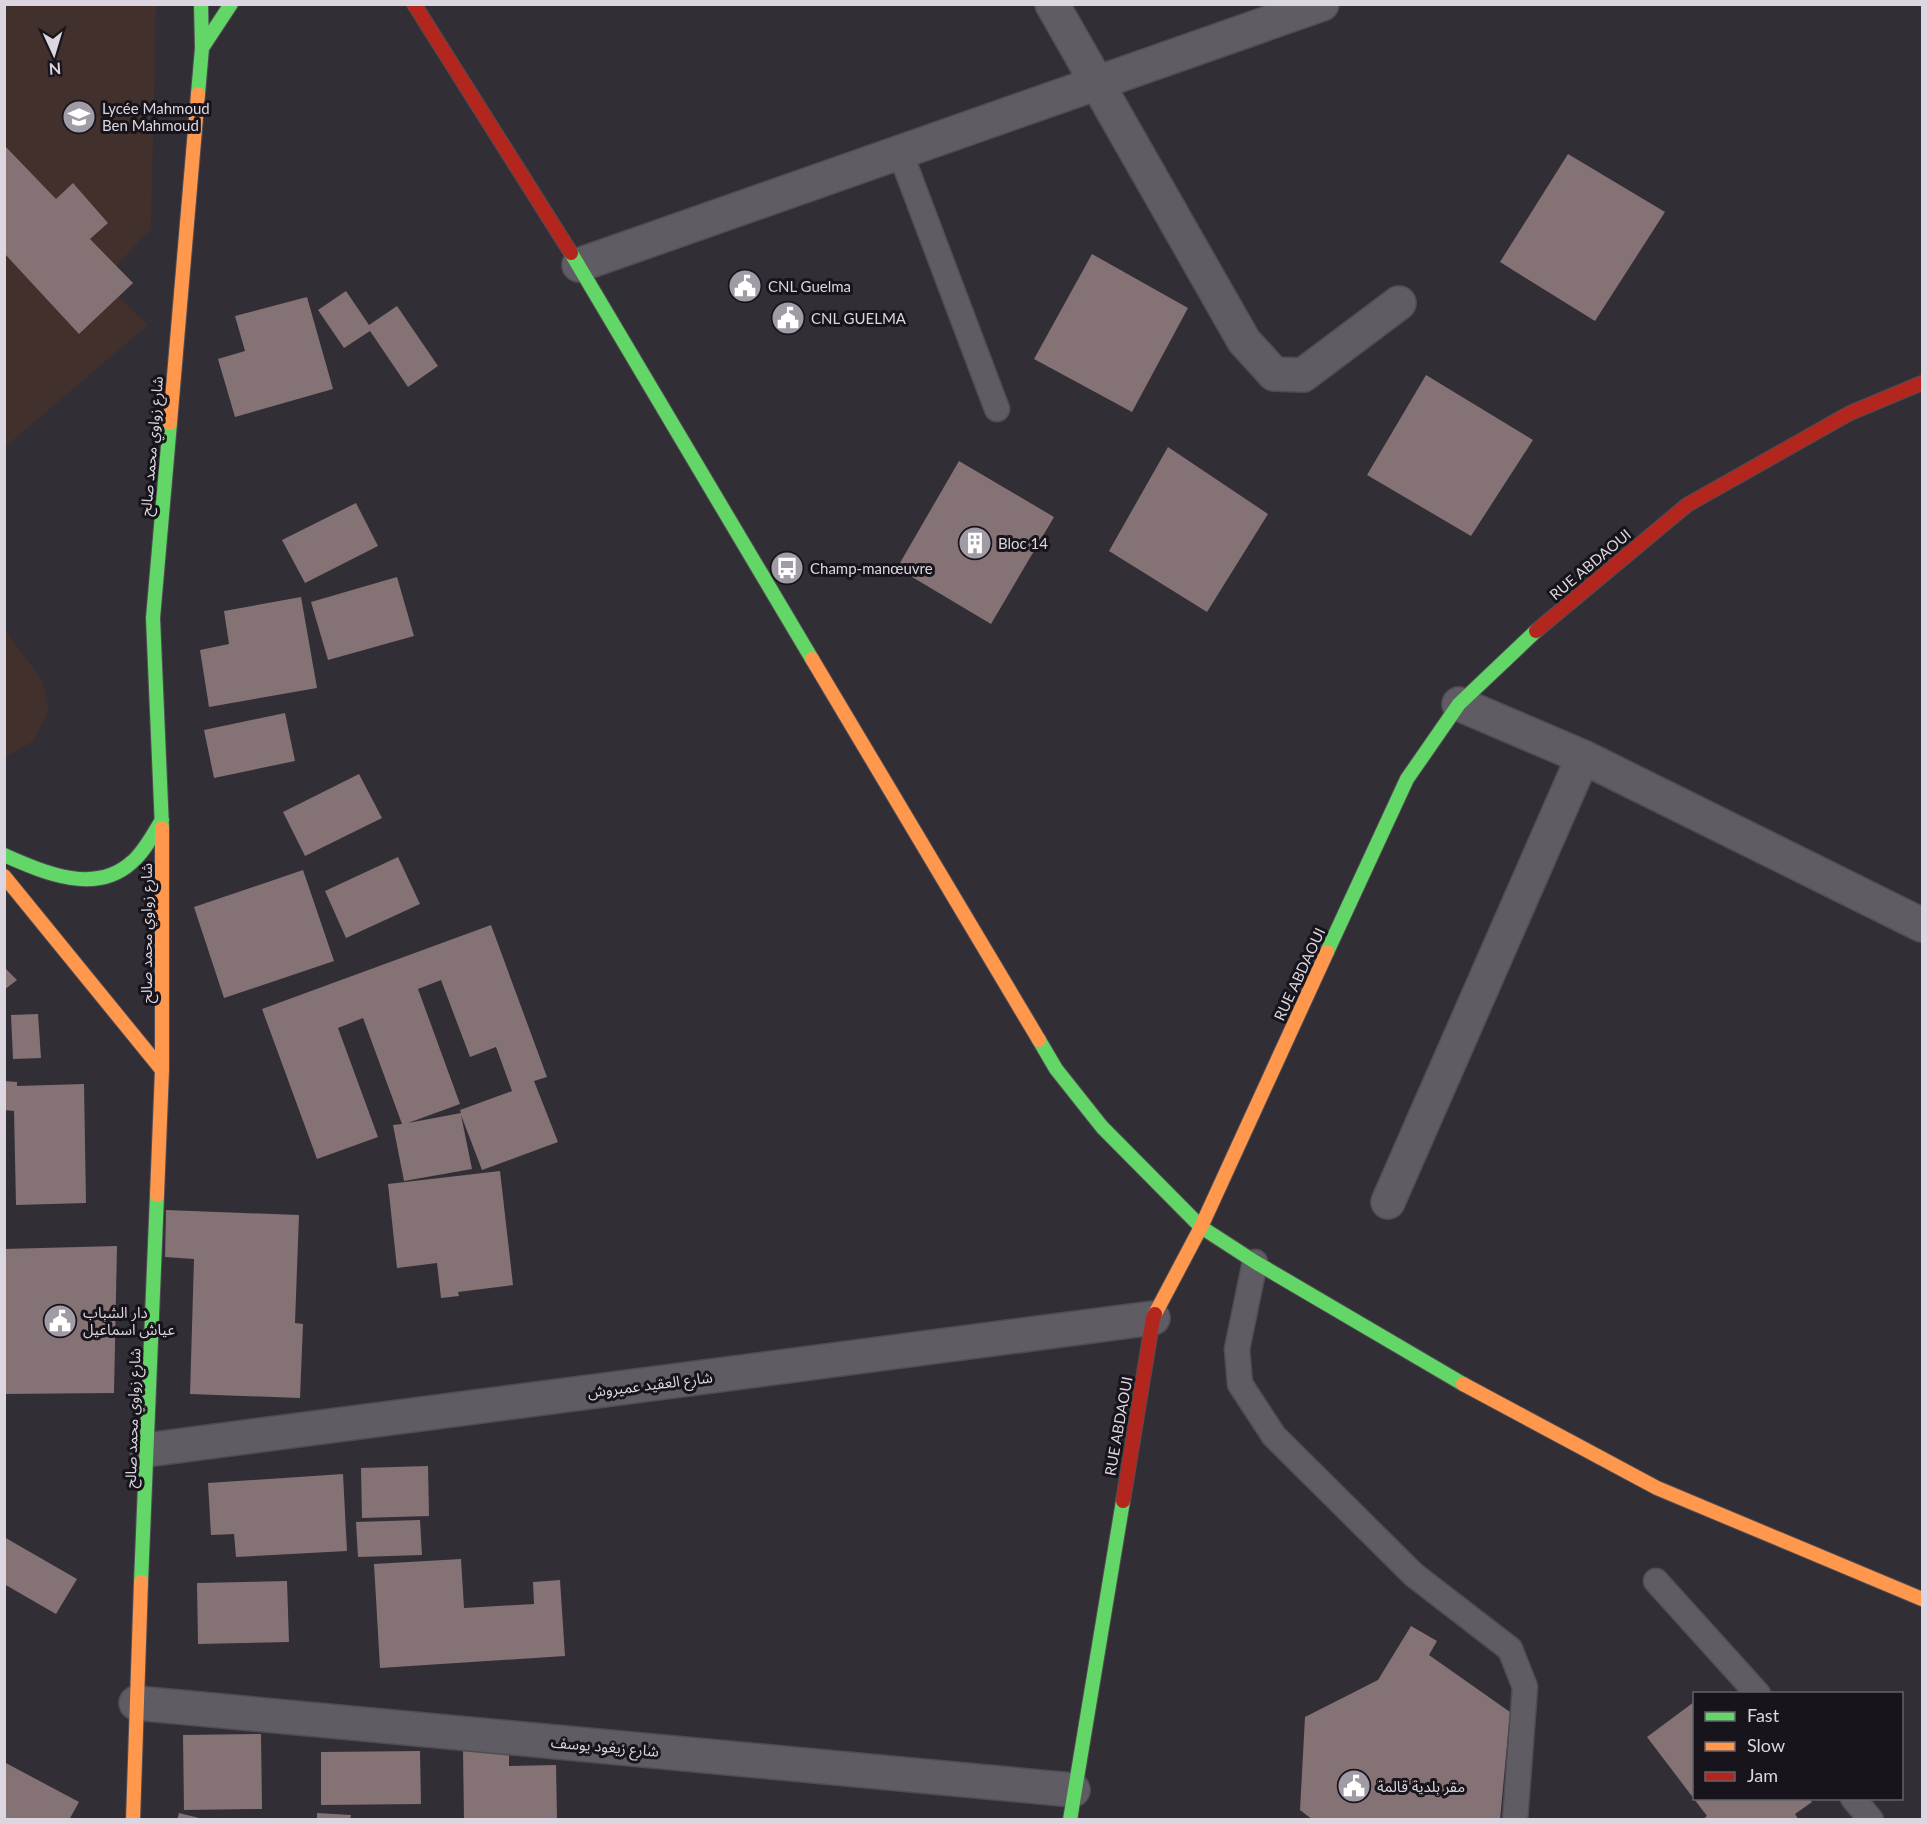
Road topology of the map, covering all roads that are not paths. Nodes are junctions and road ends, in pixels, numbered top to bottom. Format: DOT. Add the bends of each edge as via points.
graph roads {
  1 [pos="201,4"];
  2 [pos="231,4"];
  3 [pos="414,4"];
  4 [pos="1052,4"];
  5 [pos="1322,4"];
  6 [pos="202,48"];
  7 [pos="1098,83"];
  8 [pos="900,152"];
  9 [pos="579,265"];
  10 [pos="1399,303"];
  11 [pos="1923,383"];
  12 [pos="997,409"];
  13 [pos="1459,704"];
  14 [pos="1582,757"];
  15 [pos="162,820"];
  16 [pos="4,855"];
  17 [pos="4,876"];
  18 [pos="1923,925"];
  19 [pos="162,1070"];
  20 [pos="1388,1202"];
  21 [pos="1201,1227"];
  22 [pos="1255,1262"];
  23 [pos="1153,1318"];
  24 [pos="147,1450"];
  25 [pos="1656,1581"];
  26 [pos="1923,1599"];
  27 [pos="1756,1692"];
  28 [pos="136,1703"];
  29 [pos="1854,1800"];
  30 [pos="1071,1805"];
  31 [pos="133,1820"];
  32 [pos="1515,1820"];
  33 [pos="1871,1820"];
  1 -- 6 [label="main road, شارع زواوي محمد صالح"];
  2 -- 6 [label="main road, شارع زواوي محمد صالح"];
  3 -- 9 [label="main road"];
  4 -- 7 [label="street"];
  5 -- 7 [label="street"];
  6 -- 15 [label="main road, شارع زواوي محمد صالح" via="153,618"];
  7 -- 8 [label="street"];
  7 -- 10 [label="street" via="1244,341 1274,374 1303,375"];
  8 -- 9 [label="street"];
  8 -- 12 [label="lane"];
  9 -- 21 [label="main road" via="1056,1069 1102,1127"];
  11 -- 13 [label="main road, RUE ABDAOUI" via="1850,413 1688,506 1538,629"];
  13 -- 14 [label="street"];
  13 -- 21 [label="main road, RUE ABDAOUI" via="1407,779"];
  14 -- 18 [label="street"];
  14 -- 20 [label="street"];
  15 -- 16 [label="main road" via="132,862 115,876 82,879 47,873"];
  15 -- 19 [label="main road, شارع زواوي محمد صالح"];
  17 -- 19 [label="main road"];
  19 -- 24 [label="main road, شارع زواوي محمد صالح"];
  21 -- 22 [label="main road"];
  21 -- 23 [label="main road, RUE ABDAOUI"];
  22 -- 26 [label="main road" via="1483,1396 1656,1488"];
  22 -- 32 [label="lane" via="1237,1348 1240,1384 1274,1436 1414,1575 1510,1649 1525,1687"];
  23 -- 24 [label="street, شارع العقيد عميروش"];
  23 -- 30 [label="main road, RUE ABDAOUI"];
  24 -- 28 [label="main road, شارع زواوي محمد صالح"];
  25 -- 27 [label="lane"];
  28 -- 30 [label="street, شارع زيغود يوسف"];
  28 -- 31 [label="main road, شارع زواوي محمد صالح"];
  29 -- 33 [label="lane"];
}
